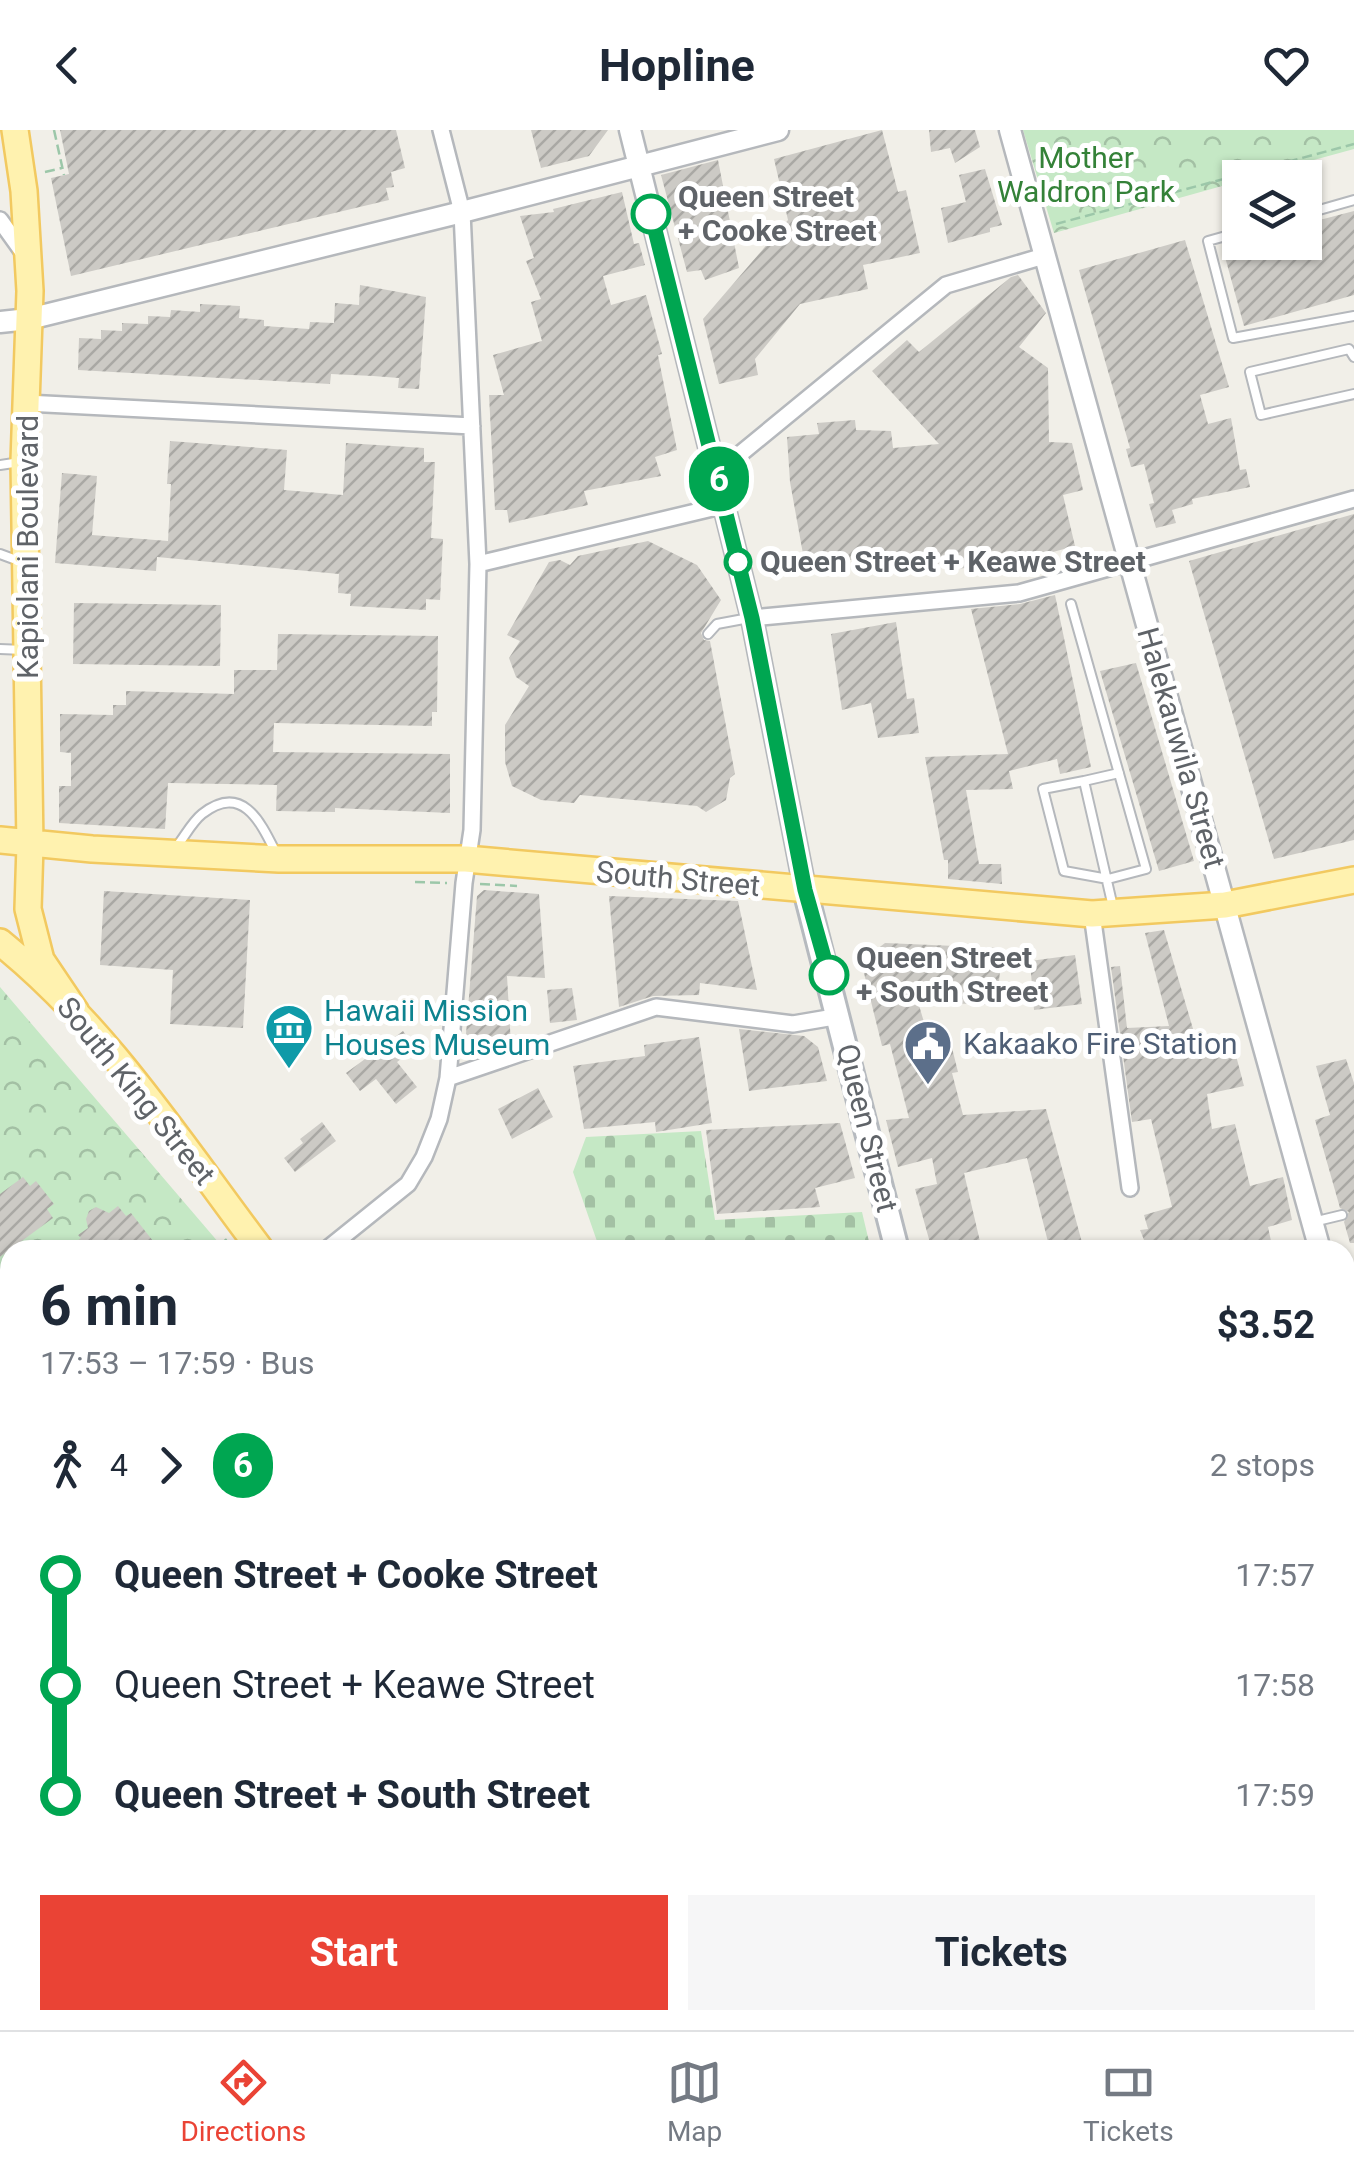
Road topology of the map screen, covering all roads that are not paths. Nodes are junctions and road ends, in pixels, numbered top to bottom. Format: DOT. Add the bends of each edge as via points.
graph roads {
  1 [pos="16,130"];
  2 [pos="441,130"];
  3 [pos="630,130"];
  4 [pos="778,130"];
  5 [pos="1010,130"];
  6 [pos="638,164"];
  7 [pos="1354,200"];
  8 [pos="1322,209"];
  9 [pos="462,212"];
  10 [pos="0,220"];
  11 [pos="1222,238"];
  12 [pos="1044,256"];
  13 [pos="27,258"];
  14 [pos="1354,316"];
  15 [pos="29,319"];
  16 [pos="0,322"];
  17 [pos="1354,357"];
  18 [pos="1354,394"];
  19 [pos="26,404"];
  20 [pos="472,426"];
  21 [pos="12,463"];
  22 [pos="717,472"];
  23 [pos="1354,499"];
  24 [pos="725,505"];
  25 [pos="0,554"];
  26 [pos="478,564"];
  27 [pos="1130,564"];
  28 [pos="28,565"];
  29 [pos="1071,604"];
  30 [pos="752,618"];
  31 [pos="708,634"];
  32 [pos="0,650"];
  33 [pos="28,650"];
  34 [pos="1118,773"];
  35 [pos="1084,781"];
  36 [pos="0,840"];
  37 [pos="30,845"];
  38 [pos="172,853"];
  39 [pos="280,858"];
  40 [pos="466,859"];
  41 [pos="1108,879"];
  42 [pos="1354,880"];
  43 [pos="805,890"];
  44 [pos="1225,905"];
  45 [pos="1103,914"];
  46 [pos="0,942"];
  47 [pos="76,1012"];
  48 [pos="840,1016"];
  49 [pos="448,1078"];
  50 [pos="1130,1188"];
  51 [pos="1342,1215"];
  52 [pos="1312,1223"];
  53 [pos="254,1240"];
  54 [pos="338,1240"];
  55 [pos="895,1240"];
  56 [pos="1317,1240"];
  1 -- 13 [label="main road, Kapiolani Boulevard"];
  2 -- 9 [label="street"];
  3 -- 6 [label="street, Queen Street"];
  4 -- 6 [label="street"];
  5 -- 12 [label="street, Halekauwila Street"];
  6 -- 9 [label="street"];
  6 -- 22 [label="street, Queen Street"];
  7 -- 8 [label="lane"];
  9 -- 15 [label="street"];
  9 -- 20 [label="street"];
  10 -- 13 [label="street"];
  11 -- 14 [label="lane" via="1208,242 1233,338"];
  12 -- 22 [label="street" via="946,285"];
  12 -- 27 [label="street, Halekauwila Street"];
  13 -- 15 [label="main road, Kapiolani Boulevard"];
  15 -- 16 [label="street"];
  15 -- 19 [label="main road, Kapiolani Boulevard"];
  17 -- 18 [label="lane" via="1349,349 1250,372 1261,416"];
  19 -- 20 [label="street"];
  19 -- 21 [label="main road, Kapiolani Boulevard"];
  20 -- 26 [label="street"];
  21 -- 28 [label="main road, Kapiolani Boulevard"];
  22 -- 24 [label="street, Queen Street"];
  23 -- 27 [label="street"];
  24 -- 26 [label="street"];
  24 -- 30 [label="street, Queen Street"];
  25 -- 28 [label="lane"];
  26 -- 40 [label="street"];
  27 -- 30 [label="street" via="1019,593"];
  27 -- 44 [label="street, Halekauwila Street"];
  28 -- 33 [label="main road, Kapiolani Boulevard"];
  29 -- 34 [label="lane"];
  30 -- 31 [label="lane" via="717,624"];
  30 -- 43 [label="street, Queen Street"];
  32 -- 33 [label="lane"];
  33 -- 37 [label="main road, Kapiolani Boulevard"];
  34 -- 35 [label="lane"];
  34 -- 41 [label="lane" via="1146,868"];
  35 -- 41 [label="lane"];
  35 -- 41 [label="lane" via="1043,789 1064,871"];
  36 -- 37 [label="main road, South Street"];
  37 -- 38 [label="main road, South Street"];
  37 -- 47 [label="main road, Kapiolani Boulevard" via="30,924 48,974"];
  38 -- 39 [label="main road, South Street"];
  38 -- 39 [label="lane" via="200,815 223,803 241,804 259,819"];
  39 -- 40 [label="main road, South Street"];
  40 -- 43 [label="main road, South Street"];
  40 -- 49 [label="street"];
  41 -- 45 [label="lane"];
  42 -- 44 [label="main road, South Street"];
  43 -- 45 [label="main road, South Street"];
  43 -- 48 [label="main road, Queen Street"];
  44 -- 45 [label="main road, South Street"];
  44 -- 52 [label="street, Halekauwila Street"];
  45 -- 50 [label="street"];
  46 -- 47 [label="main road, South King Street"];
  47 -- 53 [label="main road, South King Street"];
  48 -- 49 [label="street" via="793,1024 656,1007"];
  48 -- 55 [label="main road, Queen Street"];
  49 -- 54 [label="street" via="434,1132 408,1184"];
  51 -- 52 [label="lane"];
  52 -- 56 [label="street, Halekauwila Street"];
}
